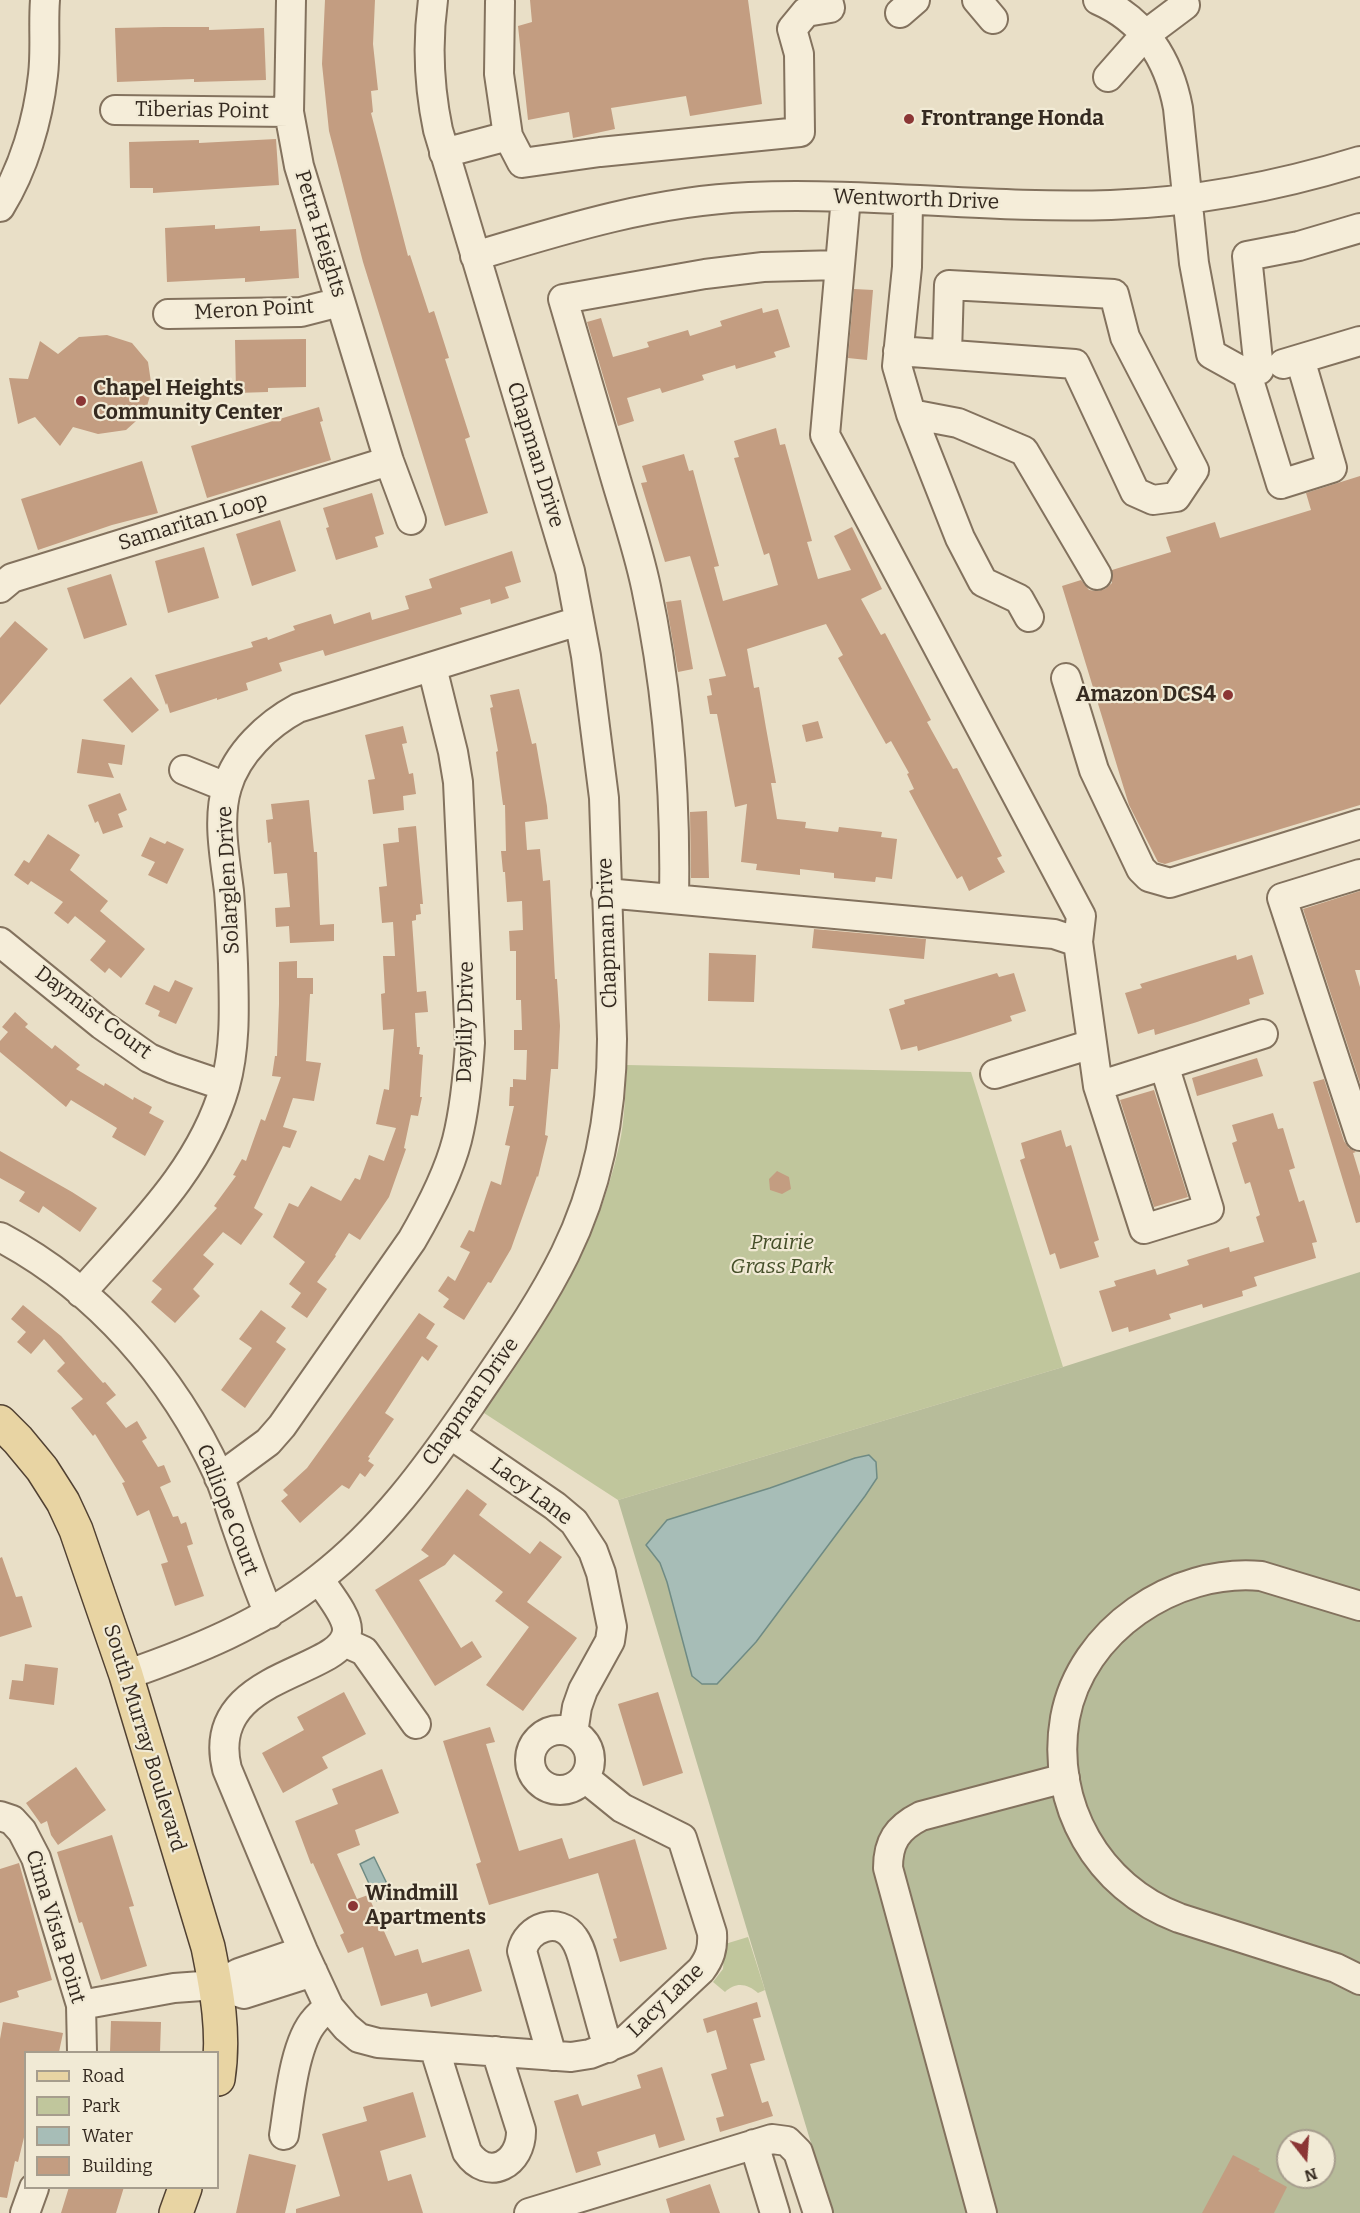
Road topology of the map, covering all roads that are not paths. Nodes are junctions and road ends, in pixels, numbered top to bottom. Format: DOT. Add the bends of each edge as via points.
graph roads {
  1 [pos="45,0"];
  2 [pos="291,0"];
  3 [pos="433,0"];
  4 [pos="828,0"];
  5 [pos="1098,0"];
  6 [pos="496,1"];
  7 [pos="1185,5"];
  8 [pos="1145,34"];
  9 [pos="1108,77"];
  10 [pos="115,110"];
  11 [pos="289,112"];
  12 [pos="508,136"];
  13 [pos="444,153"];
  14 [pos="1360,161"];
  15 [pos="846,197"];
  16 [pos="908,200"];
  17 [pos="1188,200"];
  18 [pos="0,207"];
  19 [pos="1360,228"];
  20 [pos="475,256"];
  21 [pos="840,265"];
  22 [pos="340,302"];
  23 [pos="168,314"];
  24 [pos="1360,341"];
  25 [pos="898,351"];
  26 [pos="947,354"];
  27 [pos="1300,359"];
  28 [pos="1253,372"];
  29 [pos="911,414"];
  30 [pos="389,461"];
  31 [pos="411,520"];
  32 [pos="4,575"];
  33 [pos="1097,575"];
  34 [pos="1029,617"];
  35 [pos="579,621"];
  36 [pos="432,667"];
  37 [pos="1066,678"];
  38 [pos="184,770"];
  39 [pos="226,787"];
  40 [pos="1360,824"];
  41 [pos="1360,874"];
  42 [pos="606,893"];
  43 [pos="674,899"];
  44 [pos="0,942"];
  45 [pos="1078,942"];
  46 [pos="1263,1034"];
  47 [pos="1092,1044"];
  48 [pos="1164,1065"];
  49 [pos="994,1074"];
  50 [pos="225,1086"];
  51 [pos="1098,1086"];
  52 [pos="1360,1136"];
  53 [pos="0,1237"];
  54 [pos="81,1293"];
  55 [pos="0,1422"];
  56 [pos="450,1434"];
  57 [pos="219,1478"];
  58 [pos="319,1580"];
  59 [pos="1360,1606"];
  60 [pos="270,1614"];
  61 [pos="344,1642"];
  62 [pos="126,1675"];
  63 [pos="416,1724"];
  64 [pos="573,1733"];
  65 [pos="585,1778"];
  66 [pos="1065,1778"];
  67 [pos="0,1816"];
  68 [pos="308,1962"];
  69 [pos="1360,1980"];
  70 [pos="216,1985"];
  71 [pos="81,2005"];
  72 [pos="329,2007"];
  73 [pos="434,2047"];
  74 [pos="608,2048"];
  75 [pos="82,2051"];
  76 [pos="496,2051"];
  77 [pos="552,2056"];
  78 [pos="219,2069"];
  79 [pos="284,2135"];
  80 [pos="754,2144"];
  81 [pos="33,2189"];
  82 [pos="184,2189"];
  83 [pos="25,2213"];
  84 [pos="176,2213"];
  85 [pos="529,2213"];
  86 [pos="775,2213"];
  87 [pos="818,2213"];
  88 [pos="982,2213"];
  1 -- 18 [label="street" via="43,74 32,134"];
  2 -- 11 [label="street, Petra Heights"];
  3 -- 13 [label="street, Chapman Drive" via="430,74"];
  4 -- 12 [label="street" via="830,8 807,12 792,29 799,54 800,132 522,163"];
  5 -- 8 [label="street" via="1131,19"];
  6 -- 12 [label="street" via="499,74"];
  7 -- 8 [label="street"];
  8 -- 9 [label="street"];
  8 -- 17 [label="street" via="1157,48 1174,84"];
  10 -- 11 [label="street, Tiberias Point"];
  11 -- 22 [label="street, Petra Heights" via="299,166"];
  12 -- 13 [label="street"];
  13 -- 20 [label="street, Chapman Drive"];
  14 -- 17 [label="street, Wentworth Drive" via="1277,184"];
  15 -- 16 [label="street, Wentworth Drive"];
  15 -- 20 [label="street, Wentworth Drive" via="747,197 666,206 593,221"];
  15 -- 21 [label="street"];
  16 -- 17 [label="street, Wentworth Drive" via="1079,205"];
  16 -- 25 [label="street" via="908,267"];
  17 -- 28 [label="street" via="1194,263 1211,354"];
  19 -- 28 [label="street" via="1247,256"];
  20 -- 35 [label="street, Chapman Drive" via="570,571"];
  21 -- 43 [label="street" via="763,267 705,274 563,299 633,537 654,634 672,759"];
  21 -- 45 [label="street" via="825,435 1082,916"];
  22 -- 23 [label="street, Meron Point" via="302,312"];
  22 -- 30 [label="street, Petra Heights"];
  24 -- 27 [label="street"];
  25 -- 26 [label="street"];
  25 -- 29 [label="street" via="897,366"];
  26 -- 26 [label="street" via="1075,364 1135,492 1153,500 1176,497 1194,470 1125,337 1114,294 949,285"];
  27 -- 28 [label="street"];
  27 -- 28 [label="street" via="1332,468 1281,484"];
  29 -- 33 [label="street" via="958,423 1024,452"];
  29 -- 34 [label="street" via="960,538 982,582 1019,599"];
  30 -- 31 [label="street, Petra Heights"];
  30 -- 32 [label="street, Samaritan Loop"];
  35 -- 36 [label="street, Solarglen Drive"];
  35 -- 42 [label="street, Chapman Drive" via="599,746"];
  36 -- 39 [label="street, Solarglen Drive" via="320,700 280,717 244,754"];
  36 -- 57 [label="street, Daylily Drive" via="453,752 460,814 470,1043 457,1139 440,1186 412,1240 300,1402 268,1442"];
  37 -- 40 [label="street" via="1094,770 1141,869 1149,877 1170,883"];
  38 -- 39 [label="street"];
  39 -- 50 [label="street, Solarglen Drive" via="223,821 235,1010"];
  41 -- 52 [label="street" via="1282,898"];
  42 -- 43 [label="street"];
  42 -- 56 [label="street, Chapman Drive" via="612,1074 595,1174 566,1253 549,1284"];
  43 -- 45 [label="street" via="1054,934"];
  44 -- 50 [label="street, Daymist Court" via="149,1058"];
  45 -- 47 [label="street"];
  46 -- 48 [label="street"];
  47 -- 49 [label="street"];
  47 -- 51 [label="street"];
  48 -- 51 [label="street"];
  48 -- 51 [label="street" via="1209,1209 1144,1229"];
  50 -- 54 [label="street, Solarglen Drive" via="202,1144 174,1188"];
  53 -- 54 [label="street, Calliope Court" via="42,1262"];
  54 -- 57 [label="street, Calliope Court" via="112,1320 156,1372 198,1435"];
  55 -- 62 [label="main road, South Murray Boulevard" via="42,1469 63,1502"];
  56 -- 58 [label="street, Chapman Drive" via="389,1515"];
  56 -- 64 [label="street, Lacy Lane" via="555,1506 574,1522 593,1551 610,1611 611,1634 583,1690"];
  57 -- 60 [label="street, Calliope Court"];
  58 -- 60 [label="street, Chapman Drive"];
  58 -- 61 [label="street" via="346,1621"];
  59 -- 66 [label="street" via="1247,1575 1199,1581 1150,1602 1102,1643 1080,1677 1065,1716"];
  60 -- 62 [label="street, Chapman Drive"];
  61 -- 63 [label="street" via="364,1650"];
  61 -- 68 [label="street, Lacy Lane" via="334,1652 276,1680 248,1700 229,1723 224,1739 227,1768"];
  62 -- 70 [label="main road, South Murray Boulevard"];
  64 -- 65 [label="street" via="585,1742 590,1755"];
  64 -- 65 [label="street" via="559,1730 544,1734 533,1747 530,1762 534,1775 548,1788 565,1790"];
  65 -- 74 [label="street, Lacy Lane" via="622,1808 682,1838 712,1934 710,1958 702,1970 626,2040"];
  66 -- 69 [label="street" via="1077,1821 1100,1862 1137,1897 1159,1911 1336,1968"];
  66 -- 88 [label="street" via="921,1816 910,1821 889,1845 888,1868"];
  67 -- 71 [label="street, Cima Vista Point" via="12,1820 22,1831 36,1858"];
  68 -- 70 [label="street" via="239,1973"];
  68 -- 72 [label="street, Lacy Lane"];
  70 -- 71 [label="street" via="174,1988"];
  70 -- 78 [label="main road, South Murray Boulevard" via="221,2025"];
  71 -- 75 [label="street, Cima Vista Point"];
  72 -- 73 [label="street, Lacy Lane" via="359,2038"];
  72 -- 79 [label="street" via="314,2020 304,2037"];
  73 -- 76 [label="street, Lacy Lane"];
  73 -- 76 [label="street" via="467,2152 481,2165 498,2168 512,2159 521,2141 521,2130"];
  74 -- 77 [label="street, Lacy Lane" via="571,2057"];
  74 -- 77 [label="street" via="579,1947 569,1932 551,1926 533,1932 522,1951"];
  76 -- 77 [label="street, Lacy Lane"];
  80 -- 85 [label="street"];
  80 -- 86 [label="street"];
  80 -- 87 [label="street" via="772,2139 787,2141 798,2152"];
  81 -- 83 [label="street"];
  82 -- 84 [label="main road"];
}
